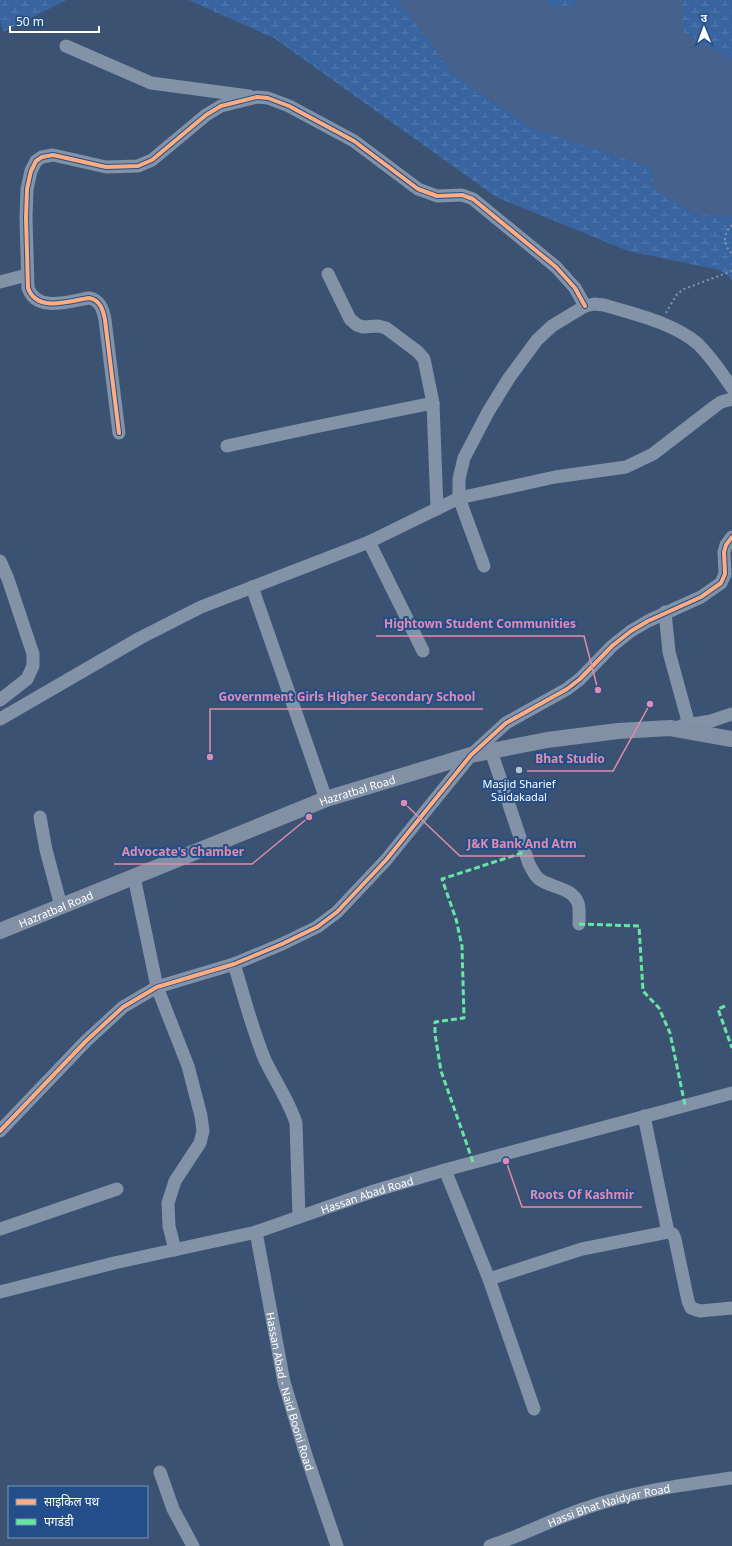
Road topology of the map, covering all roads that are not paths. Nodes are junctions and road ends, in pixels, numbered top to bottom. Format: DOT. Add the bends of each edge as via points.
graph roads {
  1 [pos="66,46"];
  2 [pos="257,97"];
  3 [pos="328,274"];
  4 [pos="27,275"];
  5 [pos="0,282"];
  6 [pos="586,306"];
  7 [pos="732,388"];
  8 [pos="732,398"];
  9 [pos="432,403"];
  10 [pos="119,433"];
  11 [pos="227,446"];
  12 [pos="459,498"];
  13 [pos="437,508"];
  14 [pos="732,537"];
  15 [pos="369,542"];
  16 [pos="728,559"];
  17 [pos="0,561"];
  18 [pos="484,566"];
  19 [pos="252,588"];
  20 [pos="665,612"];
  21 [pos="424,651"];
  22 [pos="0,700"];
  23 [pos="732,714"];
  24 [pos="0,719"];
  25 [pos="689,725"];
  26 [pos="670,728"];
  27 [pos="732,739"];
  28 [pos="491,751"];
  29 [pos="471,755"];
  30 [pos="326,799"];
  31 [pos="40,817"];
  32 [pos="134,877"];
  33 [pos="61,906"];
  34 [pos="579,924"];
  35 [pos="0,931"];
  36 [pos="234,964"];
  37 [pos="157,986"];
  38 [pos="732,1093"];
  39 [pos="644,1116"];
  40 [pos="0,1131"];
  41 [pos="445,1170"];
  42 [pos="117,1189"];
  43 [pos="299,1217"];
  44 [pos="0,1229"];
  45 [pos="256,1232"];
  46 [pos="668,1232"];
  47 [pos="175,1250"];
  48 [pos="489,1279"];
  49 [pos="0,1292"];
  50 [pos="732,1308"];
  51 [pos="534,1409"];
  52 [pos="160,1472"];
  53 [pos="732,1478"];
  54 [pos="193,1546"];
  55 [pos="337,1546"];
  56 [pos="490,1546"];
  1 -- 2 [label="street" via="151,83"];
  2 -- 4 [label="street" via="221,106 206,115 152,160 138,166 106,167 53,155 36,161 27,189"];
  2 -- 6 [label="street" via="268,98 289,106 354,141 418,189 437,196 462,195 473,199 556,267 575,288"];
  3 -- 9 [label="street" via="354,323 363,327 386,328 422,355"];
  4 -- 5 [label="street"];
  4 -- 10 [label="street" via="30,294 40,303 89,298 100,304 105,320"];
  6 -- 7 [label="street" via="604,305 676,329 698,344"];
  6 -- 12 [label="street" via="552,326 537,340 509,378 464,458 459,479"];
  8 -- 12 [label="street" via="695,420 653,454 626,467 555,477"];
  9 -- 11 [label="street"];
  9 -- 13 [label="street"];
  12 -- 13 [label="street"];
  12 -- 18 [label="street"];
  13 -- 15 [label="street"];
  14 -- 16 [label="street" via="726,545"];
  15 -- 19 [label="street"];
  15 -- 21 [label="street"];
  16 -- 20 [label="street" via="724,578 715,588 701,597"];
  17 -- 22 [label="street" via="33,654 34,666 27,679"];
  19 -- 24 [label="street" via="201,607 140,638"];
  19 -- 30 [label="street"];
  20 -- 25 [label="street" via="670,652"];
  20 -- 29 [label="street" via="631,631 567,689 506,723"];
  23 -- 25 [label="street"];
  25 -- 26 [label="street"];
  26 -- 27 [label="main road, Hazratbal Road"];
  26 -- 28 [label="main road, Hazratbal Road" via="618,731 547,740"];
  28 -- 29 [label="main road, Hazratbal Road"];
  28 -- 34 [label="street" via="529,864 538,878 548,885 566,890 576,899 579,906"];
  29 -- 30 [label="main road, Hazratbal Road"];
  29 -- 36 [label="street" via="386,860 337,912 310,930"];
  30 -- 32 [label="main road, Hazratbal Road"];
  31 -- 33 [label="street"];
  32 -- 33 [label="main road, Hazratbal Road"];
  32 -- 37 [label="street"];
  33 -- 35 [label="main road, Hazratbal Road"];
  36 -- 37 [label="street"];
  36 -- 43 [label="street" via="265,1058 296,1123"];
  37 -- 40 [label="street" via="113,1015"];
  37 -- 47 [label="street" via="188,1066 201,1116 200,1143 175,1181 168,1203 169,1226"];
  38 -- 39 [label="street, Hassan Abad Road"];
  39 -- 41 [label="street, Hassan Abad Road"];
  39 -- 46 [label="street"];
  41 -- 43 [label="street, Hassan Abad Road"];
  41 -- 48 [label="street"];
  42 -- 44 [label="street"];
  43 -- 45 [label="street, Hassan Abad Road"];
  45 -- 47 [label="street, Hassan Abad Road"];
  45 -- 55 [label="street, Hassan Abad - Naid Booni Road" via="284,1382"];
  46 -- 48 [label="street" via="582,1249"];
  46 -- 50 [label="street" via="675,1238 691,1308 700,1311"];
  47 -- 49 [label="street, Hassan Abad Road"];
  48 -- 51 [label="street"];
  52 -- 54 [label="street" via="173,1509"];
  53 -- 56 [label="street, Hassi Bhat Naidyar Road" via="619,1497"];
}
